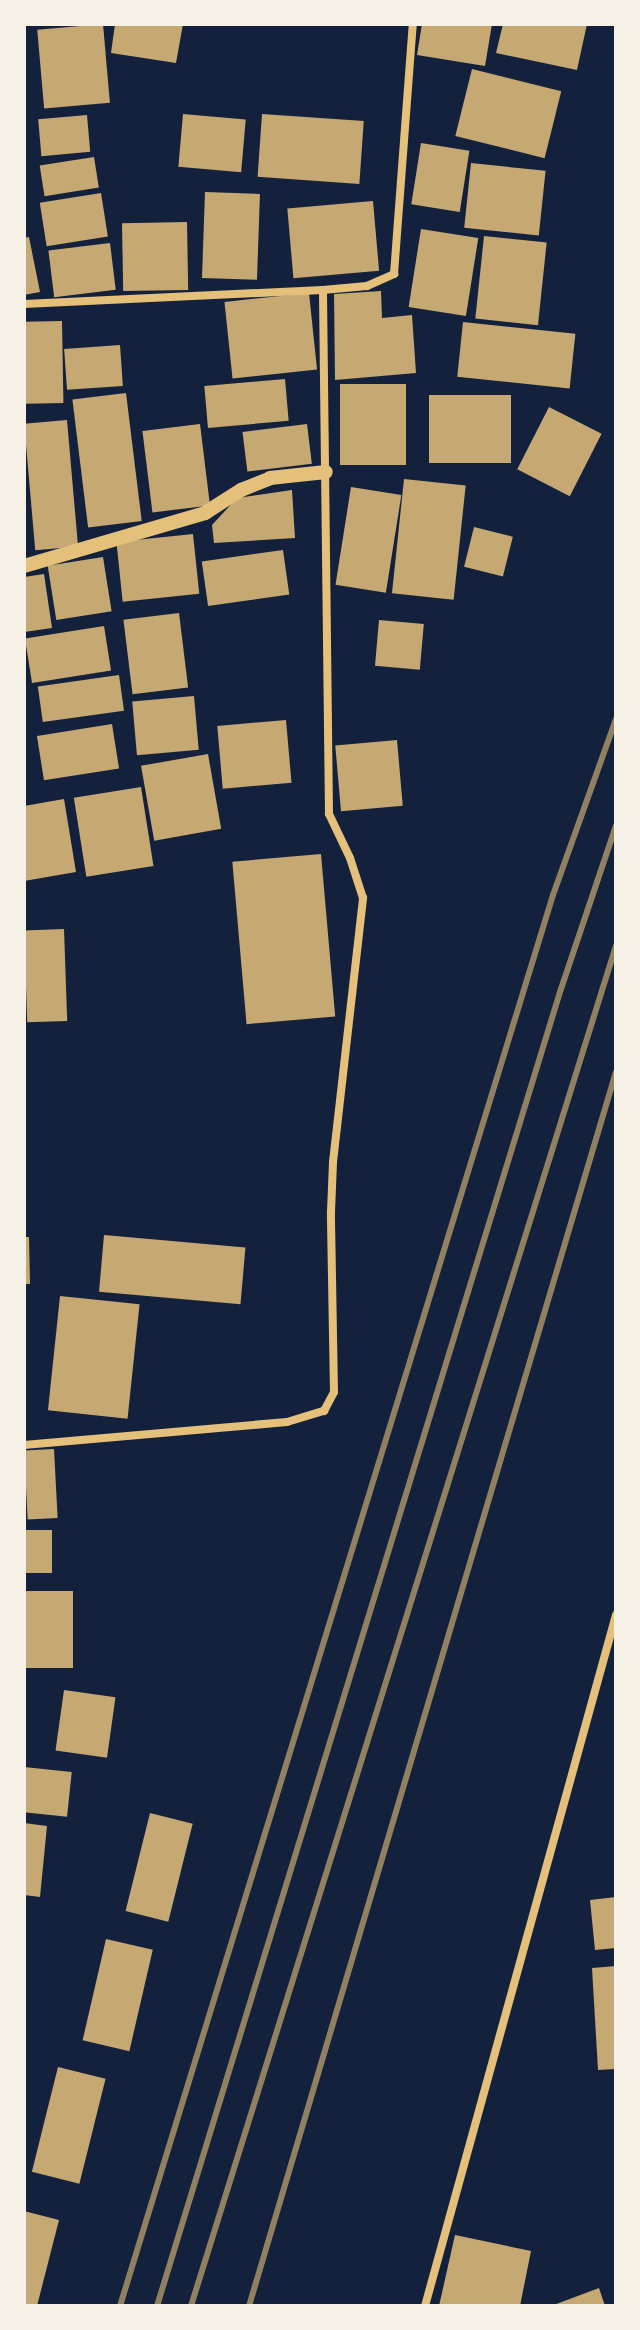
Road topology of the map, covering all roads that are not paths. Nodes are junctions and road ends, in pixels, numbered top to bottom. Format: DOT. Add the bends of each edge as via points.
graph roads {
  1 [pos="413,24"];
  2 [pos="323,290"];
  3 [pos="24,304"];
  4 [pos="326,472"];
  5 [pos="24,566"];
  6 [pos="24,1445"];
  7 [pos="616,1615"];
  8 [pos="425,2306"];
  1 -- 2 [label="street" via="394,274 367,286"];
  2 -- 3 [label="street"];
  2 -- 4 [label="street"];
  4 -- 5 [label="street" via="270,478 205,513"];
  4 -- 6 [label="street" via="329,814 363,898 333,1175 334,1392 324,1411 287,1422"];
  7 -- 8 [label="street"];
}
